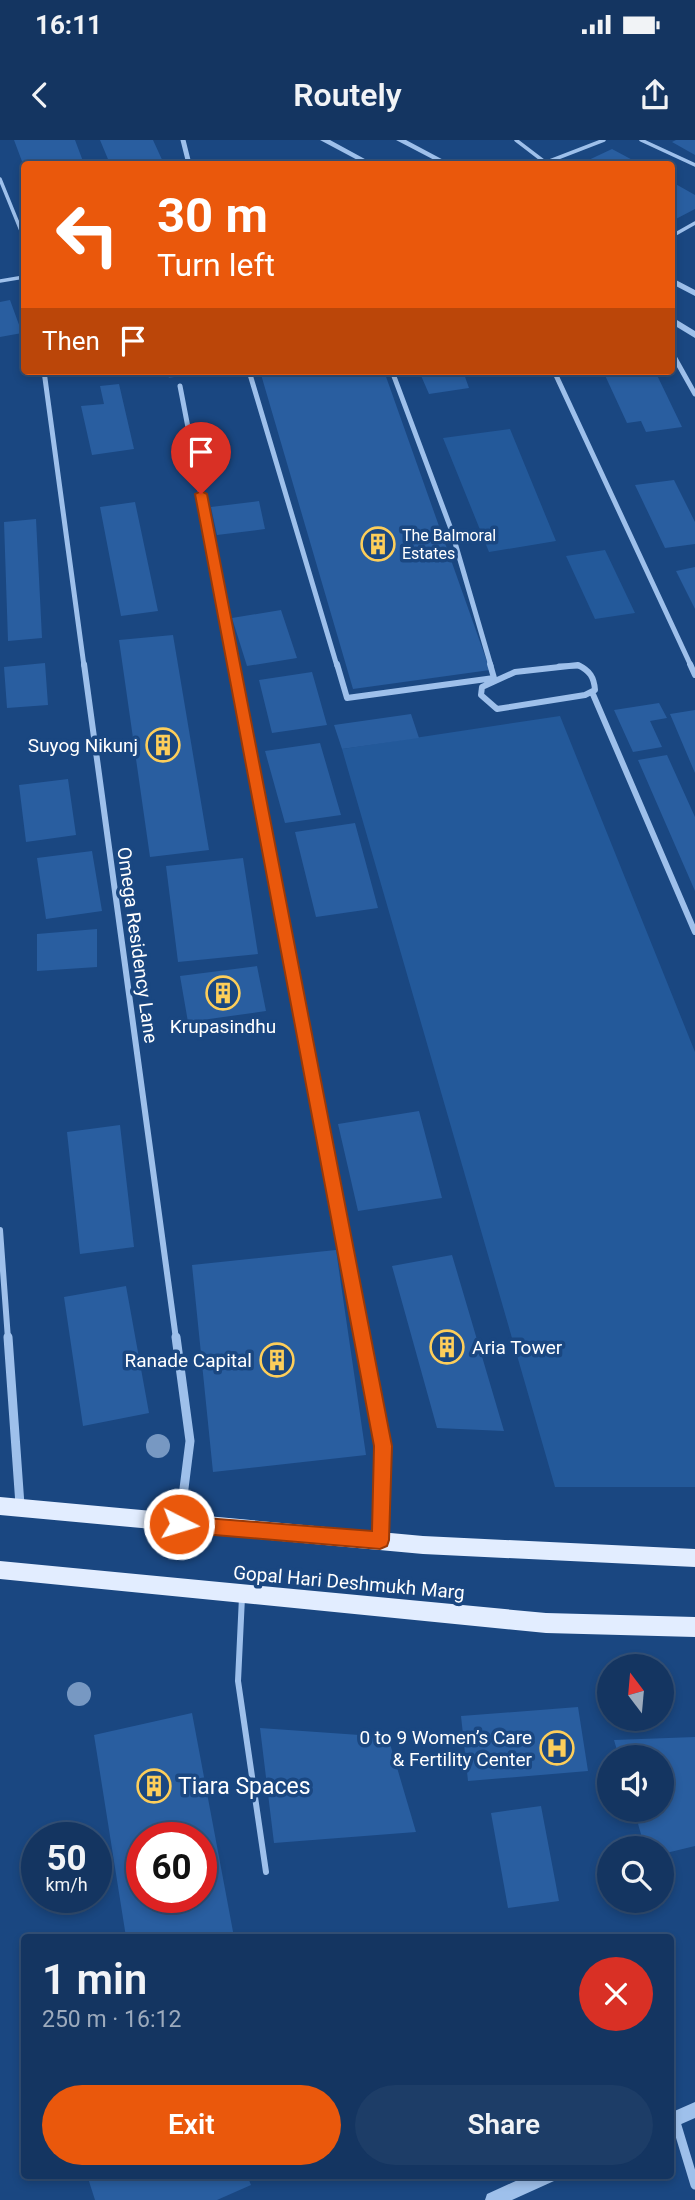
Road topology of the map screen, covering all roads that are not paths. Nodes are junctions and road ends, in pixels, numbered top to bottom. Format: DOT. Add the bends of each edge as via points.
graph roads {
  1 [pos="183,140"];
  2 [pos="324,140"];
  3 [pos="400,140"];
  4 [pos="516,140"];
  5 [pos="604,140"];
  6 [pos="641,140"];
  7 [pos="188,161"];
  8 [pos="364,161"];
  9 [pos="441,161"];
  10 [pos="540,161"];
  11 [pos="552,161"];
  12 [pos="695,165"];
  13 [pos="0,178"];
  14 [pos="695,223"];
  15 [pos="21,230"];
  16 [pos="675,234"];
  17 [pos="21,278"];
  18 [pos="0,281"];
  19 [pos="675,283"];
  20 [pos="695,293"];
  21 [pos="675,322"];
  22 [pos="695,335"];
  23 [pos="675,358"];
  24 [pos="45,375"];
  25 [pos="250,375"];
  26 [pos="393,375"];
  27 [pos="556,375"];
  28 [pos="180,386"];
  29 [pos="695,394"];
  30 [pos="695,676"];
  31 [pos="494,678"];
  32 [pos="592,692"];
  33 [pos="695,932"];
  34 [pos="0,1230"];
  35 [pos="10,1507"];
  36 [pos="179,1524"];
  37 [pos="380,1540"];
  38 [pos="695,1558"];
  39 [pos="0,1570"];
  40 [pos="242,1595"];
  41 [pos="695,1627"];
  42 [pos="266,1872"];
  43 [pos="695,2110"];
  44 [pos="674,2120"];
  45 [pos="674,2123"];
  46 [pos="539,2179"];
  47 [pos="695,2185"];
  48 [pos="492,2200"];
  1 -- 7 [label="street"];
  2 -- 8 [label="street"];
  3 -- 9 [label="street"];
  4 -- 10 [label="lane"];
  5 -- 11 [label="lane"];
  6 -- 12 [label="lane"];
  13 -- 15 [label="lane"];
  14 -- 16 [label="lane"];
  17 -- 18 [label="lane"];
  19 -- 20 [label="street"];
  21 -- 22 [label="street"];
  23 -- 29 [label="street"];
  24 -- 36 [label="street, Omega Residency Lane" via="190,1441"];
  25 -- 31 [label="street" via="347,698"];
  26 -- 31 [label="street" via="450,529"];
  27 -- 30 [label="street"];
  28 -- 37 [label="street" via="383,1446"];
  31 -- 32 [label="street" via="578,665 590,670 595,680"];
  31 -- 32 [label="street" via="482,687 481,695 497,709"];
  32 -- 33 [label="street"];
  34 -- 35 [label="street"];
  35 -- 36 [label="main road"];
  36 -- 37 [label="main road"];
  37 -- 38 [label="main road" via="546,1553"];
  39 -- 40 [label="main road, Gopal Hari Deshmukh Marg"];
  40 -- 41 [label="main road, Gopal Hari Deshmukh Marg" via="546,1623"];
  40 -- 42 [label="lane" via="238,1681"];
  43 -- 44 [label="street"];
  45 -- 47 [label="street"];
  46 -- 48 [label="street"];
}
